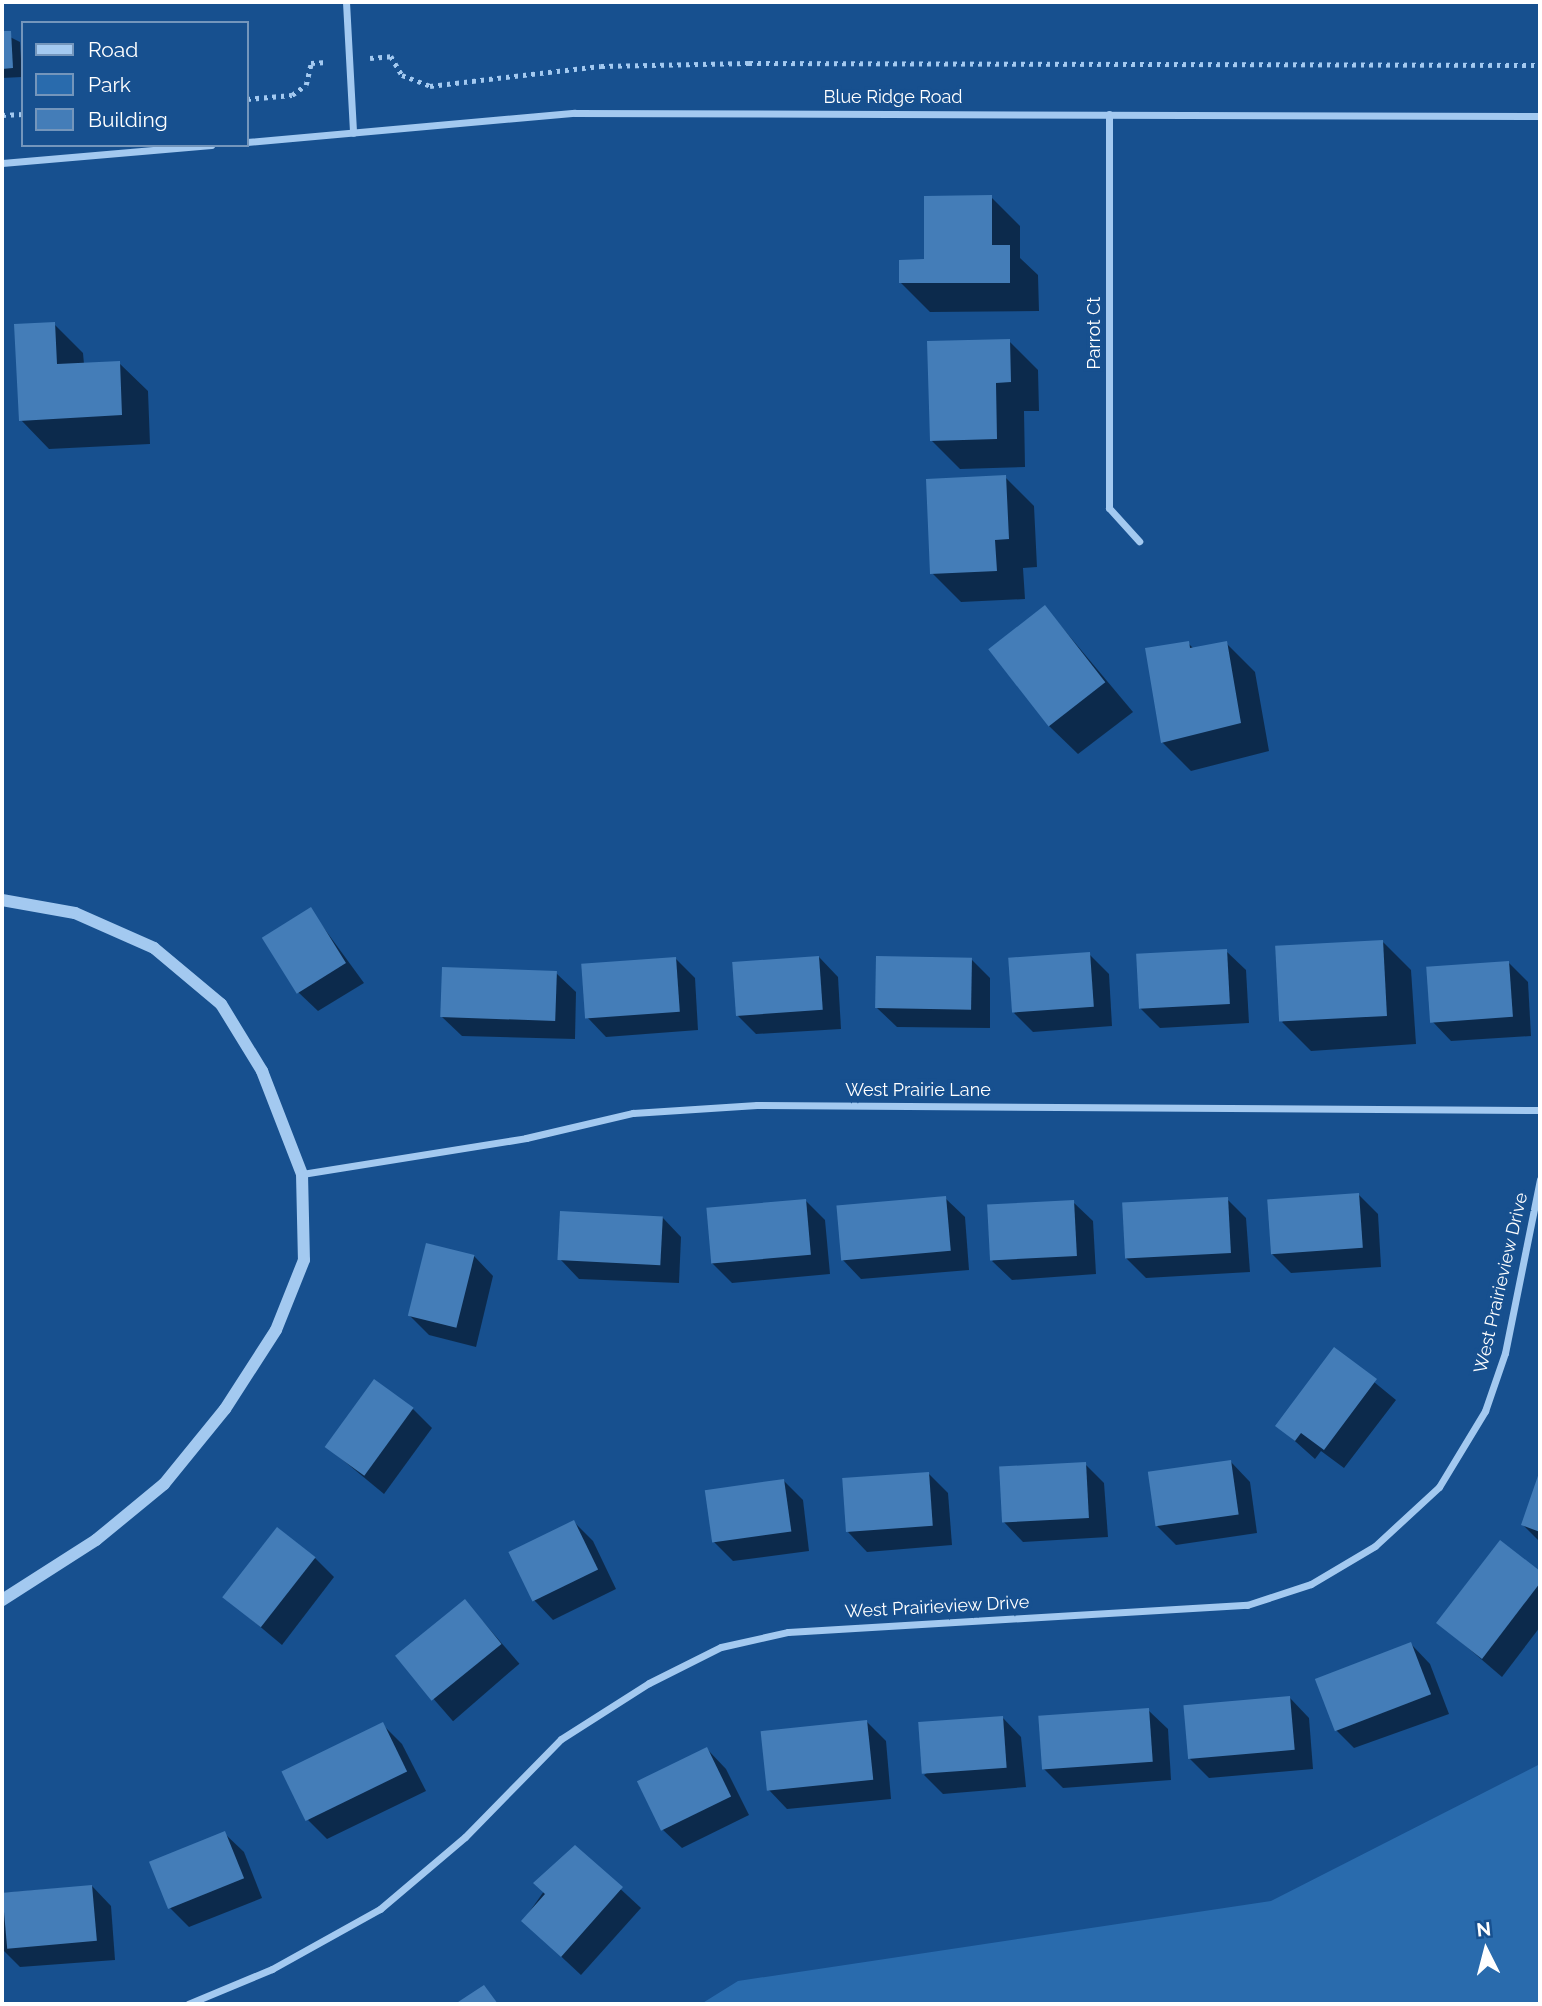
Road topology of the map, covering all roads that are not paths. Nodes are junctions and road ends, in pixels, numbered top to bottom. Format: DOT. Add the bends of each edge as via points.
graph roads {
  1 [pos="346,2"];
  2 [pos="1109,114"];
  3 [pos="1540,116"];
  4 [pos="353,133"];
  5 [pos="248,142"];
  6 [pos="189,147"];
  7 [pos="2,163"];
  8 [pos="1139,541"];
  9 [pos="2,900"];
  10 [pos="1540,1110"];
  11 [pos="302,1174"];
  12 [pos="1540,1179"];
  13 [pos="2,1600"];
  14 [pos="188,2004"];
  1 -- 4 [label="street"];
  2 -- 3 [label="street, Blue Ridge Road"];
  2 -- 4 [label="street, Blue Ridge Road" via="575,113"];
  2 -- 8 [label="street, Parrot Ct" via="1110,508"];
  4 -- 5 [label="street, Blue Ridge Road"];
  6 -- 7 [label="street"];
  9 -- 11 [label="street" via="75,913 154,948 221,1004 261,1071"];
  10 -- 11 [label="street, West Prairie Lane" via="757,1105 633,1113 526,1138"];
  11 -- 13 [label="street" via="303,1260 276,1330 225,1409 164,1484 96,1540"];
  12 -- 14 [label="street, West Prairieview Drive" via="1505,1353 1485,1410 1439,1487 1375,1546 1311,1584 1247,1605 788,1632 721,1647 561,1739 465,1837 380,1909 272,1969"];
}
